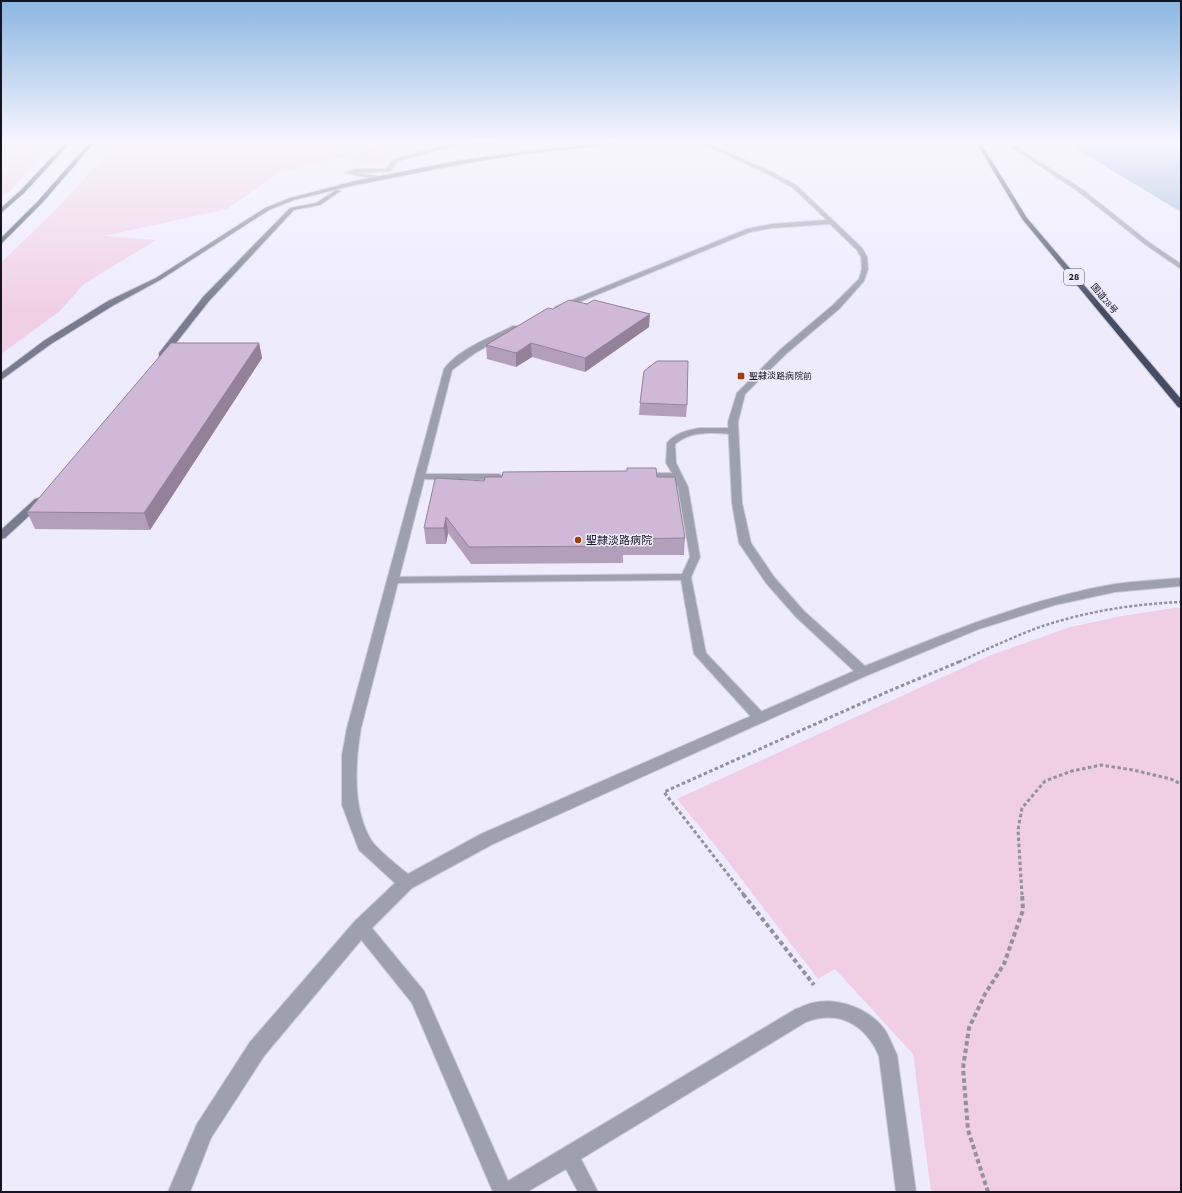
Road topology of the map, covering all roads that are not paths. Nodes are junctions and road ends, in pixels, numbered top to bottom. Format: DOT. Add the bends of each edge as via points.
graph roads {
  1 [pos="15,198"];
  2 [pos="44,198"];
  3 [pos="299,198"];
  4 [pos="326,198"];
  5 [pos="807,198"];
  6 [pos="1012,198"];
  7 [pos="1089,198"];
  8 [pos="1,212"];
  9 [pos="831,222"];
  10 [pos="1,242"];
  11 [pos="1181,267"];
  12 [pos="553,310"];
  13 [pos="526,323"];
  14 [pos="159,359"];
  15 [pos="1,377"];
  16 [pos="1181,405"];
  17 [pos="733,431"];
  18 [pos="631,476"];
  19 [pos="678,476"];
  20 [pos="420,477"];
  21 [pos="506,477"];
  22 [pos="44,496"];
  23 [pos="1,536"];
  24 [pos="686,577"];
  25 [pos="393,580"];
  26 [pos="1181,582"];
  27 [pos="864,672"];
  28 [pos="760,718"];
  29 [pos="406,883"];
  30 [pos="361,927"];
  31 [pos="569,1155"];
  32 [pos="179,1192"];
  33 [pos="503,1192"];
  34 [pos="509,1192"];
  35 [pos="588,1192"];
  36 [pos="906,1192"];
  1 -- 8 [label="highway"];
  2 -- 10 [label="highway"];
  3 -- 15 [label="street" via="267,209 158,279 111,303 48,342"];
  4 -- 14 [label="street" via="318,204 292,209 206,299"];
  5 -- 9 [label="street"];
  6 -- 16 [label="highway, 国道28号 / 28" via="1025,219"];
  7 -- 11 [label="lane"];
  9 -- 12 [label="street" via="749,230"];
  9 -- 17 [label="street" via="860,249 865,269 862,280 741,393"];
  13 -- 20 [label="street" via="474,349 448,369"];
  17 -- 19 [label="lane" via="694,431 676,437 671,443 671,463"];
  17 -- 27 [label="street" via="737,502 745,543 770,580 800,614"];
  18 -- 19 [label="lane"];
  19 -- 24 [label="lane" via="683,487 695,557"];
  20 -- 21 [label="lane"];
  20 -- 25 [label="street"];
  22 -- 23 [label="street"];
  24 -- 25 [label="lane"];
  24 -- 28 [label="lane" via="700,654"];
  25 -- 29 [label="street" via="350,748 350,805 365,845"];
  26 -- 27 [label="street" via="1114,588 1053,602 975,626"];
  27 -- 28 [label="street"];
  28 -- 29 [label="street" via="487,839"];
  29 -- 30 [label="street"];
  30 -- 32 [label="street" via="257,1049 204,1131"];
  30 -- 33 [label="lane" via="418,997"];
  31 -- 34 [label="lane"];
  31 -- 35 [label="lane"];
  31 -- 36 [label="lane" via="800,1016 816,1010 842,1010 863,1020 878,1035 888,1055"];
}
